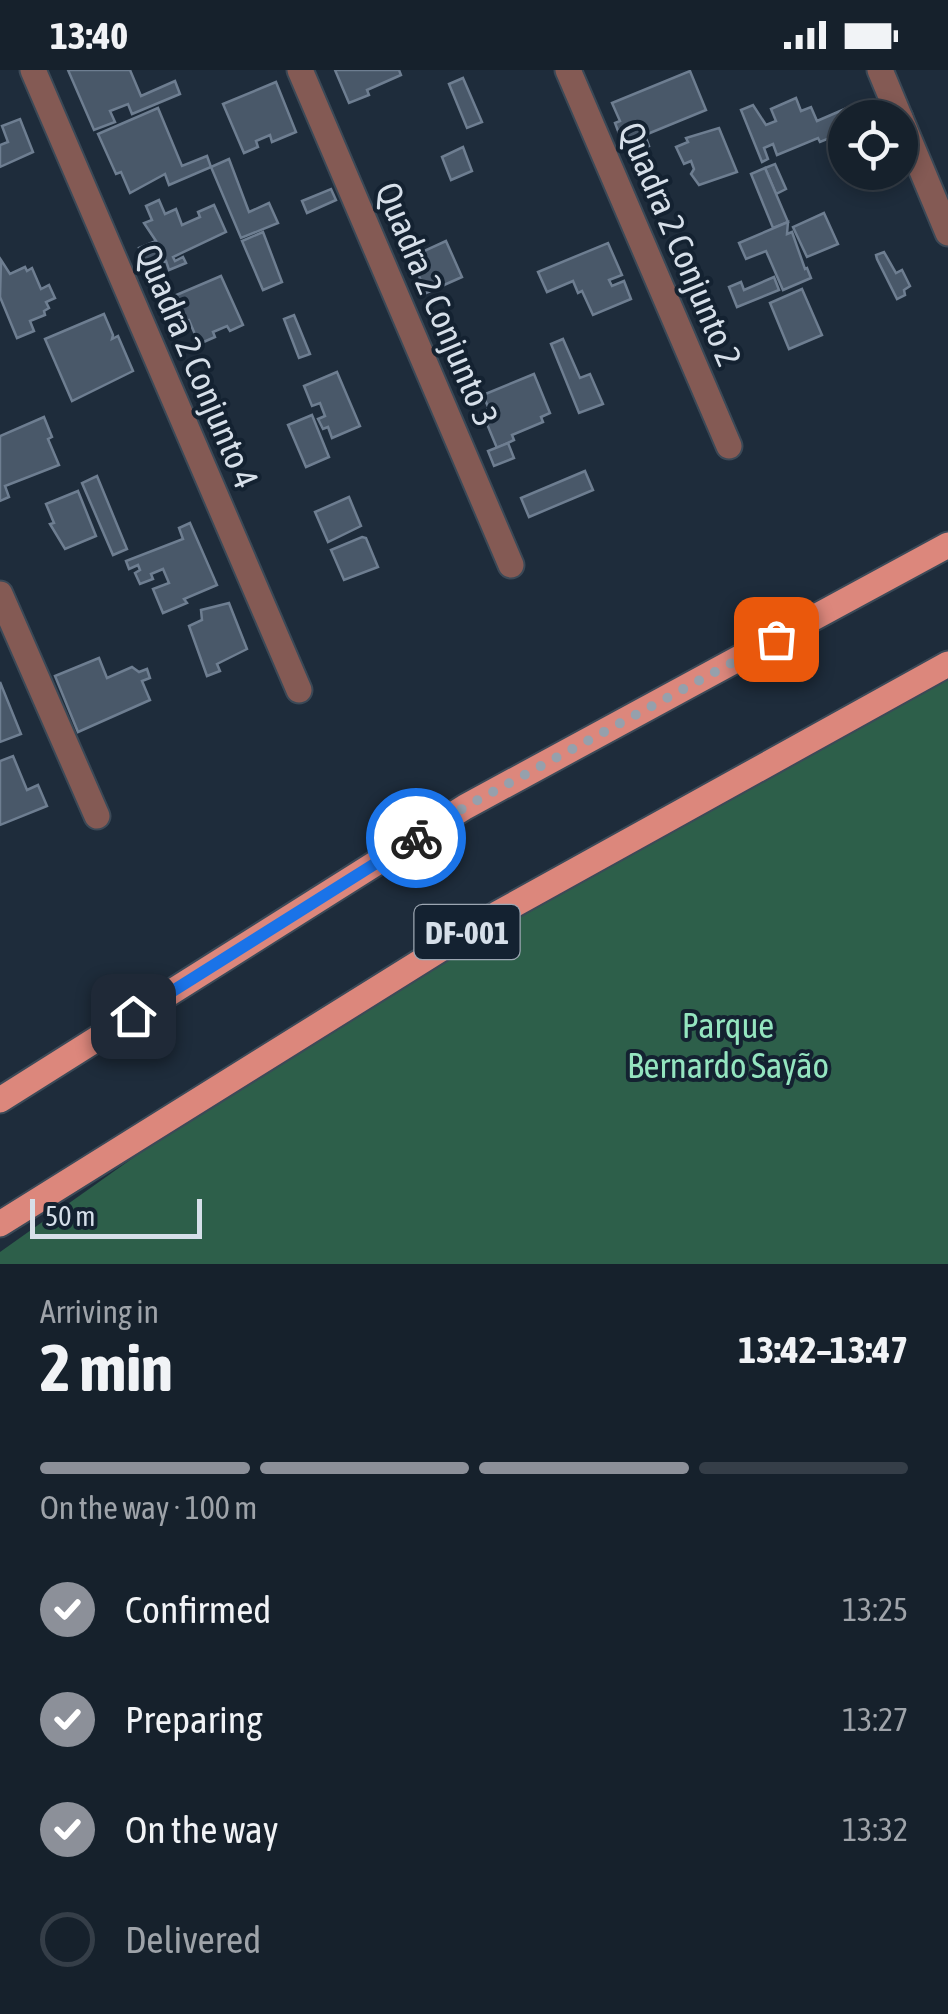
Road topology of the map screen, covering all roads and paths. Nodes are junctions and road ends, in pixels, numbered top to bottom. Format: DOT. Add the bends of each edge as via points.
graph roads {
  1 [pos="33,70"];
  2 [pos="300,70"];
  3 [pos="568,70"];
  4 [pos="880,70"];
  5 [pos="892,100"];
  6 [pos="918,161"];
  7 [pos="948,232"];
  8 [pos="729,446"];
  9 [pos="948,545"];
  10 [pos="511,565"];
  11 [pos="0,594"];
  12 [pos="948,664"];
  13 [pos="298,690"];
  14 [pos="96,816"];
  15 [pos="0,1100"];
  16 [pos="0,1224"];
  1 -- 13 [label="street, Quadra 2 Conjunto 4"];
  2 -- 10 [label="street, Quadra 2 Conjunto 3"];
  3 -- 8 [label="street, Quadra 2 Conjunto 2"];
  4 -- 5 [label="street"];
  6 -- 7 [label="street"];
  9 -- 15 [label="main road" via="465,807"];
  11 -- 14 [label="street"];
  12 -- 16 [label="main road, DF-001" via="497,914"];
}
